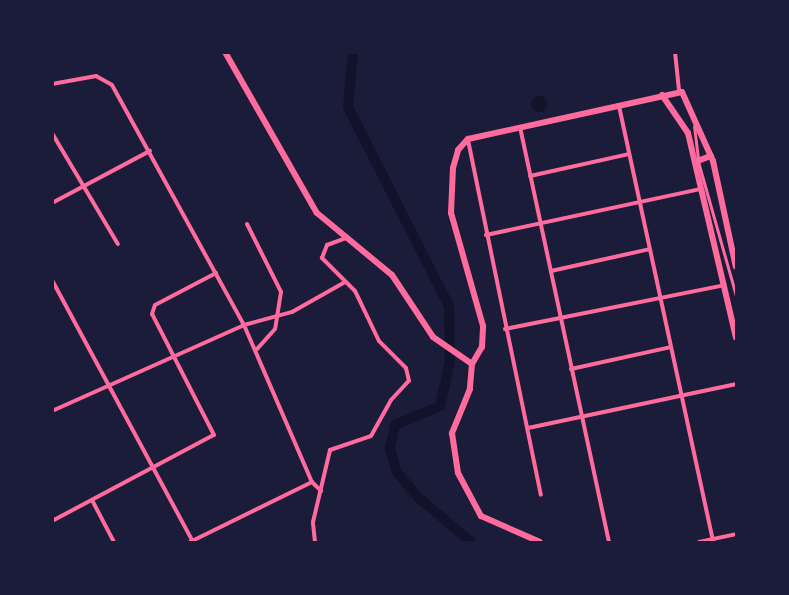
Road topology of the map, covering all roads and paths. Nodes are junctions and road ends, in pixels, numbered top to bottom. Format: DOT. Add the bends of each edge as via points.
graph roads {
  1 [pos="225,52"];
  2 [pos="675,52"];
  3 [pos="52,84"];
  4 [pos="679,91"];
  5 [pos="662,95"];
  6 [pos="619,104"];
  7 [pos="520,126"];
  8 [pos="694,126"];
  9 [pos="53,132"];
  10 [pos="468,140"];
  11 [pos="150,151"];
  12 [pos="629,154"];
  13 [pos="711,156"];
  14 [pos="695,162"];
  15 [pos="530,176"];
  16 [pos="84,187"];
  17 [pos="702,188"];
  18 [pos="640,202"];
  19 [pos="52,203"];
  20 [pos="540,223"];
  21 [pos="247,224"];
  22 [pos="486,235"];
  23 [pos="346,238"];
  24 [pos="118,244"];
  25 [pos="650,249"];
  26 [pos="736,267"];
  27 [pos="551,271"];
  28 [pos="216,273"];
  29 [pos="52,280"];
  30 [pos="345,282"];
  31 [pos="726,285"];
  32 [pos="736,296"];
  33 [pos="661,297"];
  34 [pos="280,313"];
  35 [pos="561,319"];
  36 [pos="244,325"];
  37 [pos="505,329"];
  38 [pos="736,337"];
  39 [pos="671,347"];
  40 [pos="256,349"];
  41 [pos="175,356"];
  42 [pos="472,364"];
  43 [pos="571,369"];
  44 [pos="736,384"];
  45 [pos="107,386"];
  46 [pos="682,394"];
  47 [pos="52,411"];
  48 [pos="582,416"];
  49 [pos="528,428"];
  50 [pos="152,468"];
  51 [pos="312,482"];
  52 [pos="321,491"];
  53 [pos="541,495"];
  54 [pos="92,500"];
  55 [pos="52,521"];
  56 [pos="736,534"];
  57 [pos="712,541"];
  58 [pos="192,542"];
  59 [pos="114,543"];
  60 [pos="315,543"];
  61 [pos="540,543"];
  62 [pos="609,543"];
  63 [pos="699,543"];
  1 -- 23 [label="main road" via="305,197"];
  2 -- 4 [label="street"];
  3 -- 11 [label="street" via="96,75 112,85"];
  4 -- 5 [label="main road"];
  4 -- 8 [label="main road" via="685,95"];
  5 -- 6 [label="main road"];
  5 -- 14 [label="main road" via="685,125"];
  6 -- 7 [label="main road"];
  6 -- 12 [label="street"];
  7 -- 10 [label="main road"];
  7 -- 15 [label="street"];
  8 -- 13 [label="main road"];
  8 -- 32 [label="street" via="699,165"];
  9 -- 16 [label="street"];
  10 -- 22 [label="street"];
  10 -- 42 [label="main road" via="458,150 451,190 454,228 483,326 482,347"];
  11 -- 16 [label="street"];
  11 -- 28 [label="street"];
  12 -- 15 [label="street"];
  12 -- 18 [label="street"];
  13 -- 14 [label="main road"];
  13 -- 26 [label="main road"];
  14 -- 17 [label="main road"];
  15 -- 20 [label="street"];
  16 -- 19 [label="street"];
  16 -- 24 [label="street"];
  17 -- 18 [label="street"];
  17 -- 31 [label="main road"];
  18 -- 20 [label="street"];
  18 -- 25 [label="street"];
  20 -- 22 [label="street"];
  20 -- 27 [label="street"];
  21 -- 34 [label="street" via="281,292"];
  22 -- 37 [label="street"];
  23 -- 30 [label="street" via="327,245 321,254"];
  23 -- 42 [label="main road" via="392,275 439,343"];
  25 -- 27 [label="street"];
  25 -- 33 [label="street"];
  27 -- 35 [label="street"];
  28 -- 36 [label="street"];
  28 -- 41 [label="street" via="155,305 152,314"];
  29 -- 45 [label="street"];
  30 -- 34 [label="street" via="292,312"];
  30 -- 52 [label="street" via="355,291 379,341 406,368 409,381 391,400 371,436 330,450"];
  31 -- 33 [label="street"];
  31 -- 38 [label="main road"];
  33 -- 35 [label="street"];
  33 -- 39 [label="street"];
  34 -- 36 [label="street"];
  34 -- 40 [label="street" via="275,329"];
  35 -- 37 [label="street"];
  35 -- 43 [label="street"];
  36 -- 40 [label="street"];
  36 -- 41 [label="street"];
  37 -- 49 [label="street"];
  39 -- 43 [label="street"];
  39 -- 46 [label="street"];
  40 -- 51 [label="street"];
  41 -- 45 [label="street"];
  41 -- 50 [label="street" via="214,435"];
  42 -- 61 [label="main road" via="470,389 452,433 458,473 481,516"];
  43 -- 48 [label="street"];
  44 -- 46 [label="street"];
  45 -- 47 [label="street"];
  45 -- 50 [label="street"];
  46 -- 48 [label="street"];
  46 -- 57 [label="street"];
  48 -- 49 [label="street"];
  48 -- 62 [label="street"];
  49 -- 53 [label="street"];
  50 -- 54 [label="street"];
  50 -- 58 [label="street"];
  51 -- 52 [label="street"];
  51 -- 58 [label="street"];
  52 -- 60 [label="street" via="313,522"];
  54 -- 55 [label="street"];
  54 -- 59 [label="street"];
  56 -- 57 [label="street"];
  57 -- 63 [label="street"];
}
